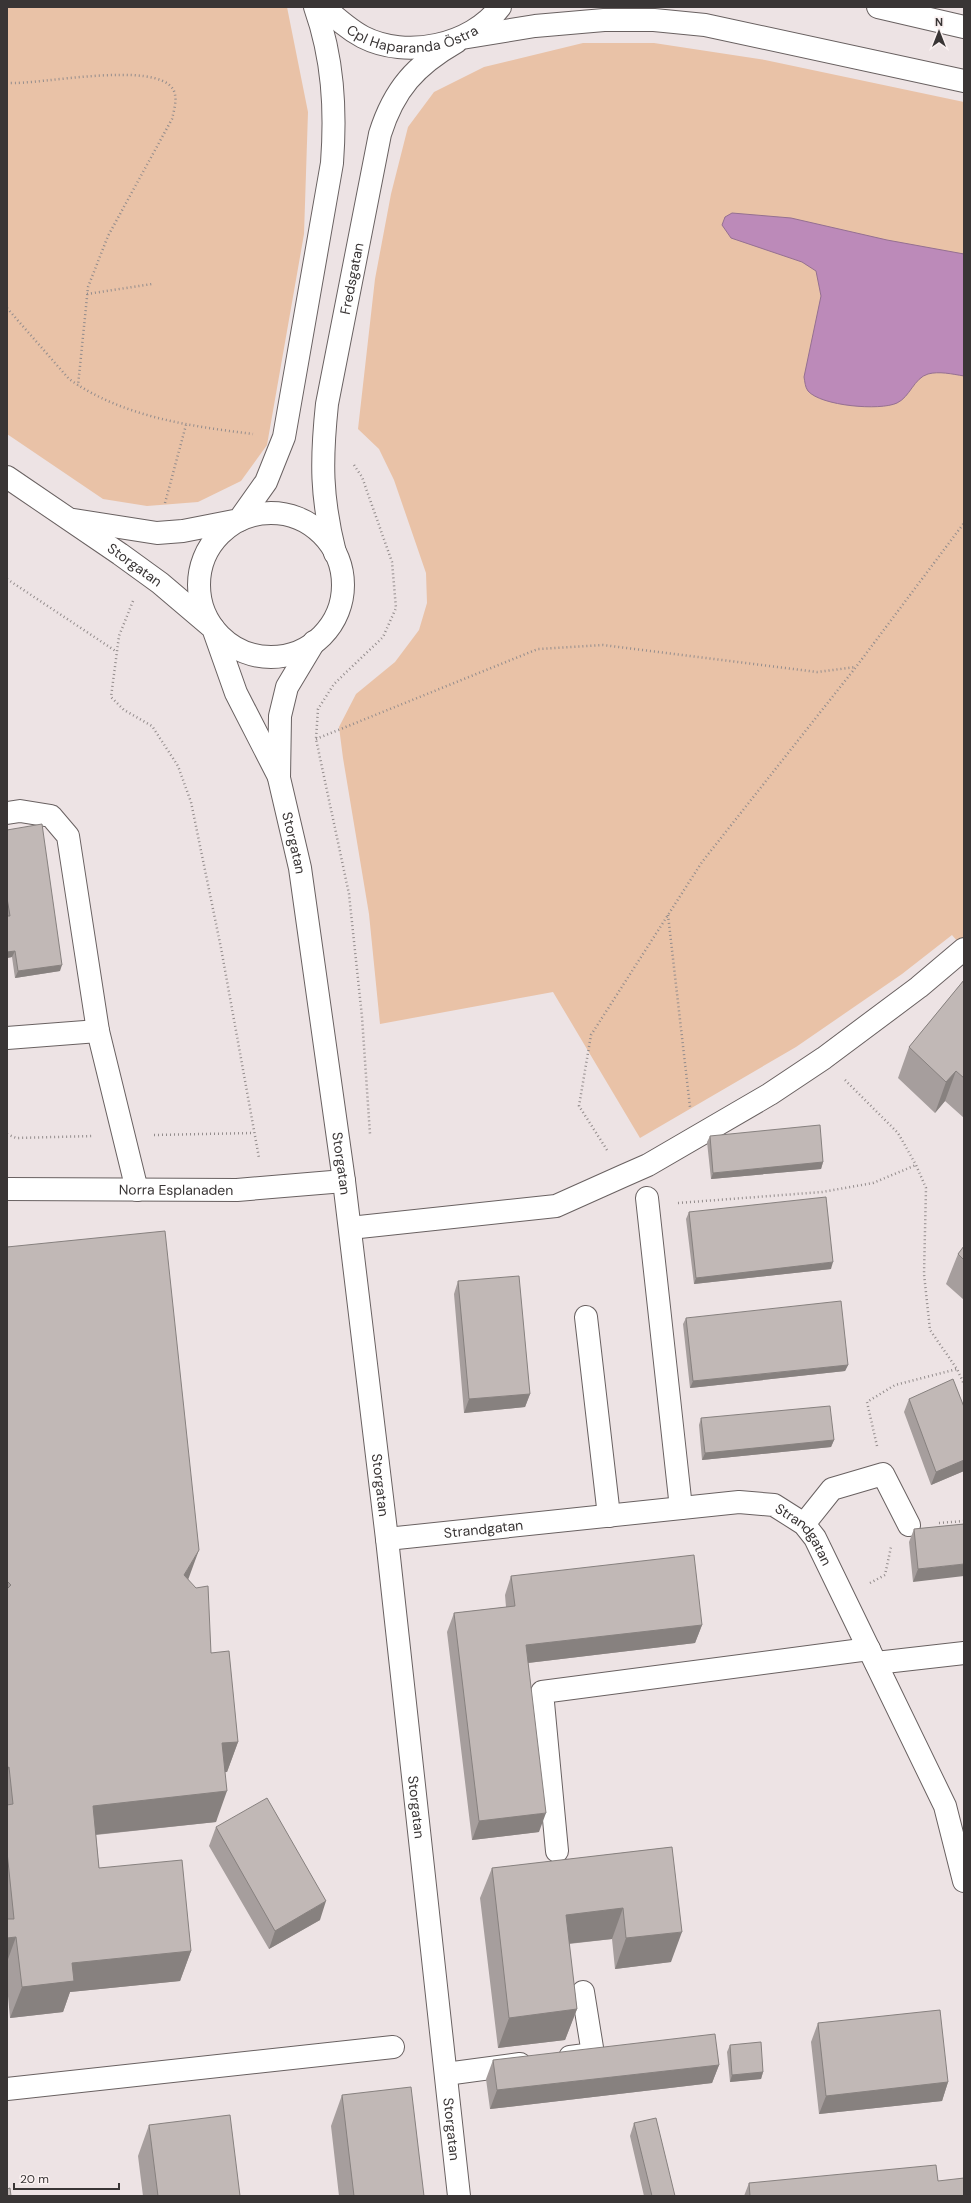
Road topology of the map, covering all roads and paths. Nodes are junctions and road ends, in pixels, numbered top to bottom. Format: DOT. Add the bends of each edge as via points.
graph roads {
  1 [pos="315,7"];
  2 [pos="324,7"];
  3 [pos="500,7"];
  4 [pos="878,7"];
  5 [pos="964,26"];
  6 [pos="462,38"];
  7 [pos="964,81"];
  8 [pos="7,83"];
  9 [pos="152,284"];
  10 [pos="87,294"];
  11 [pos="78,386"];
  12 [pos="186,425"];
  13 [pos="7,477"];
  14 [pos="74,520"];
  15 [pos="239,520"];
  16 [pos="964,523"];
  17 [pos="157,533"];
  18 [pos="335,553"];
  19 [pos="144,572"];
  20 [pos="7,580"];
  21 [pos="213,628"];
  22 [pos="314,642"];
  23 [pos="117,652"];
  24 [pos="856,667"];
  25 [pos="316,739"];
  26 [pos="280,778"];
  27 [pos="7,813"];
  28 [pos="668,914"];
  29 [pos="964,950"];
  30 [pos="98,1031"];
  31 [pos="7,1038"];
  32 [pos="824,1058"];
  33 [pos="694,1138"];
  34 [pos="916,1165"];
  35 [pos="623,1176"];
  36 [pos="344,1180"];
  37 [pos="265,1188"];
  38 [pos="7,1189"];
  39 [pos="137,1190"];
  40 [pos="648,1202"];
  41 [pos="350,1228"];
  42 [pos="586,1317"];
  43 [pos="956,1369"];
  44 [pos="964,1384"];
  45 [pos="883,1474"];
  46 [pos="681,1508"];
  47 [pos="609,1516"];
  48 [pos="804,1524"];
  49 [pos="909,1525"];
  50 [pos="387,1539"];
  51 [pos="964,1653"];
  52 [pos="872,1656"];
  53 [pos="556,1851"];
  54 [pos="964,1881"];
  55 [pos="583,1992"];
  56 [pos="393,2048"];
  57 [pos="446,2074"];
  58 [pos="7,2089"];
  59 [pos="459,2196"];
  1 -- 15 [label="main road" via="332,73 335,118 332,163 284,438 266,482"];
  2 -- 6 [label="main road, Cpl Haparanda Östra" via="340,22 364,37 390,45 417,47"];
  3 -- 6 [label="main road, Cpl Haparanda Östra" via="480,26"];
  4 -- 5 [label="main road"];
  6 -- 7 [label="main road" via="535,26 604,20 661,21 719,28"];
  6 -- 18 [label="main road, Fredsgatan" via="434,54 410,76 391,103 380,134 327,404 323,444 323,492"];
  8 -- 10 [label="path" via="22,84 112,74 145,76 165,82 173,89 176,102 172,119 108,236"];
  9 -- 10 [label="path"];
  10 -- 11 [label="path"];
  12 -- 17 [label="path"];
  13 -- 14 [label="main road, Storgatan"];
  14 -- 17 [label="main road, Storgatan"];
  14 -- 19 [label="main road, Storgatan"];
  15 -- 17 [label="main road, Storgatan" via="183,532"];
  15 -- 18 [label="main road, Storgatan" via="266,513 294,517 318,530"];
  15 -- 21 [label="main road, Storgatan" via="216,537 202,561 199,589 201,603"];
  16 -- 24 [label="path"];
  18 -- 22 [label="main road, Storgatan" via="343,580 340,601 333,621"];
  19 -- 21 [label="main road, Storgatan"];
  19 -- 23 [label="path" via="119,636"];
  20 -- 23 [label="path"];
  21 -- 22 [label="main road, Storgatan" via="234,647 260,656 288,655"];
  21 -- 26 [label="main road, Storgatan" via="236,693"];
  22 -- 26 [label="main road, Storgatan" via="287,686 280,716"];
  23 -- 37 [label="path" via="110,697 124,710 152,726 178,766 191,802"];
  24 -- 25 [label="path" via="810,671 603,645 538,649"];
  24 -- 28 [label="path" via="702,862"];
  26 -- 36 [label="main road, Storgatan" via="300,868"];
  27 -- 30 [label="main road" via="20,811 51,816 68,836"];
  28 -- 33 [label="path"];
  28 -- 35 [label="path" via="591,1035 579,1106"];
  29 -- 32 [label="main road"];
  30 -- 31 [label="main road"];
  30 -- 39 [label="main road"];
  32 -- 33 [label="main road" via="770,1094"];
  32 -- 34 [label="path" via="898,1133"];
  33 -- 35 [label="main road" via="648,1165"];
  34 -- 40 [label="path" via="872,1183 822,1192"];
  34 -- 43 [label="path" via="926,1188 924,1274 930,1330"];
  35 -- 41 [label="main road" via="556,1206"];
  36 -- 37 [label="main road, Norra Esplanaden"];
  36 -- 41 [label="main road, Storgatan"];
  37 -- 39 [label="main road, Norra Esplanaden"];
  38 -- 39 [label="main road, Norra Esplanaden"];
  40 -- 46 [label="main road"];
  41 -- 50 [label="main road, Storgatan"];
  42 -- 47 [label="main road"];
  43 -- 44 [label="path"];
  43 -- 45 [label="path" via="895,1385 866,1402"];
  45 -- 48 [label="main road" via="832,1489"];
  45 -- 49 [label="main road"];
  46 -- 47 [label="main road, Strandgatan"];
  46 -- 48 [label="main road, Strandgatan" via="739,1502 774,1505"];
  47 -- 50 [label="main road, Strandgatan"];
  48 -- 52 [label="main road, Strandgatan" via="815,1538"];
  50 -- 57 [label="main road, Storgatan"];
  51 -- 52 [label="main road"];
  52 -- 53 [label="main road" via="542,1692"];
  52 -- 54 [label="main road, Strandgatan" via="945,1806"];
  55 -- 57 [label="main road" via="593,2054"];
  56 -- 58 [label="main road"];
  57 -- 59 [label="main road, Storgatan"];
}
